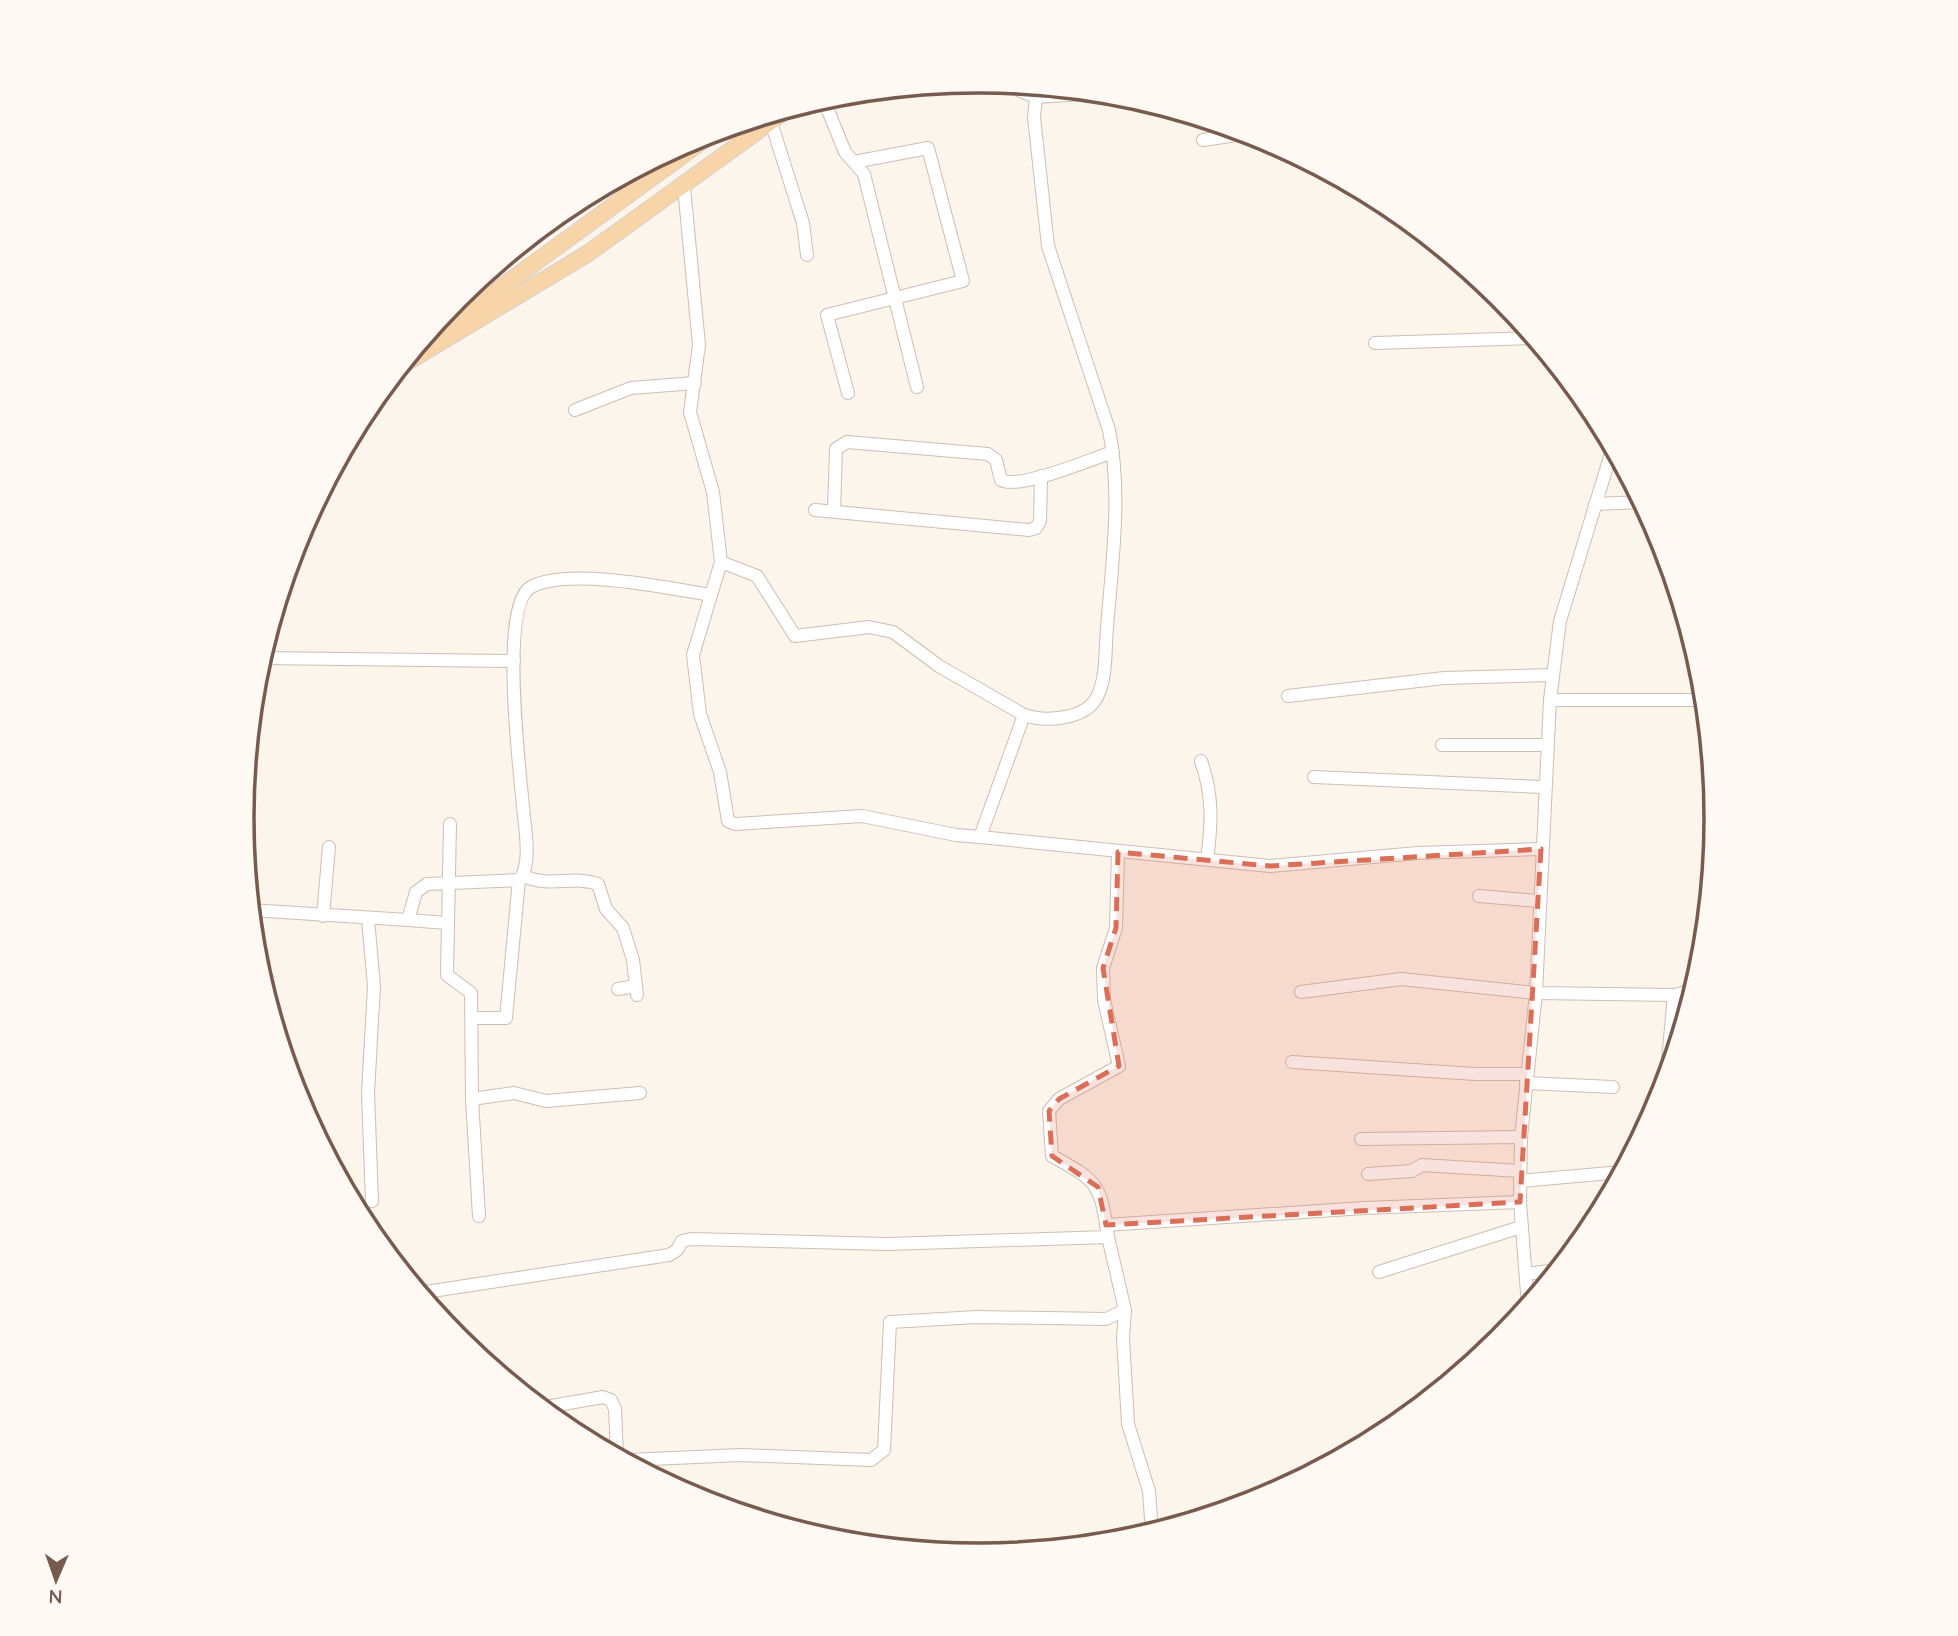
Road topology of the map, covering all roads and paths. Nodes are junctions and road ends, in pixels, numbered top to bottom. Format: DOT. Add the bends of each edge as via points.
graph roads {
  1 [pos="1043,96"];
  2 [pos="828,109"];
  3 [pos="771,123"];
  4 [pos="768,124"];
  5 [pos="1226,136"];
  6 [pos="1203,139"];
  7 [pos="678,159"];
  8 [pos="854,162"];
  9 [pos="684,187"];
  10 [pos="807,255"];
  11 [pos="894,297"];
  12 [pos="444,329"];
  13 [pos="1523,338"];
  14 [pos="1375,343"];
  15 [pos="423,354"];
  16 [pos="695,383"];
  17 [pos="917,387"];
  18 [pos="848,393"];
  19 [pos="575,410"];
  20 [pos="1113,452"];
  21 [pos="1609,459"];
  22 [pos="1041,476"];
  23 [pos="1632,502"];
  24 [pos="1595,504"];
  25 [pos="815,510"];
  26 [pos="834,510"];
  27 [pos="721,562"];
  28 [pos="711,595"];
  29 [pos="272,658"];
  30 [pos="514,661"];
  31 [pos="1552,676"];
  32 [pos="1288,696"];
  33 [pos="1550,700"];
  34 [pos="1694,700"];
  35 [pos="1024,715"];
  36 [pos="1442,745"];
  37 [pos="1547,745"];
  38 [pos="1201,761"];
  39 [pos="1314,777"];
  40 [pos="1543,787"];
  41 [pos="450,824"];
  42 [pos="980,837"];
  43 [pos="329,847"];
  44 [pos="1541,849"];
  45 [pos="1118,852"];
  46 [pos="1207,859"];
  47 [pos="521,878"];
  48 [pos="451,881"];
  49 [pos="1479,896"];
  50 [pos="1539,901"];
  51 [pos="260,911"];
  52 [pos="323,916"];
  53 [pos="368,919"];
  54 [pos="408,920"];
  55 [pos="447,923"];
  56 [pos="618,989"];
  57 [pos="1301,992"];
  58 [pos="1536,993"];
  59 [pos="1683,993"];
  60 [pos="1674,995"];
  61 [pos="472,1018"];
  62 [pos="1669,1040"];
  63 [pos="1292,1062"];
  64 [pos="1527,1079"];
  65 [pos="1613,1087"];
  66 [pos="640,1093"];
  67 [pos="472,1099"];
  68 [pos="1521,1137"];
  69 [pos="1361,1139"];
  70 [pos="1611,1172"];
  71 [pos="1368,1174"];
  72 [pos="1520,1176"];
  73 [pos="372,1201"];
  74 [pos="1520,1202"];
  75 [pos="479,1216"];
  76 [pos="1521,1227"];
  77 [pos="1107,1231"];
  78 [pos="1380,1272"];
  79 [pos="1544,1272"];
  80 [pos="1526,1274"];
  81 [pos="430,1291"];
  82 [pos="1527,1292"];
  83 [pos="1125,1310"];
  84 [pos="555,1406"];
  85 [pos="617,1446"];
  86 [pos="642,1459"];
  87 [pos="1151,1522"];
  1 -- 20 [label="street" via="1034,117 1048,246"];
  2 -- 8 [label="street" via="845,152"];
  3 -- 10 [label="street" via="803,223"];
  4 -- 9 [label="main road"];
  5 -- 6 [label="street"];
  7 -- 12 [label="main road"];
  8 -- 11 [label="street" via="864,174"];
  8 -- 11 [label="street" via="928,148 963,281"];
  9 -- 15 [label="main road" via="587,254"];
  9 -- 16 [label="street" via="699,345"];
  11 -- 17 [label="street"];
  11 -- 18 [label="street" via="827,315"];
  13 -- 14 [label="street"];
  16 -- 19 [label="street" via="631,388"];
  16 -- 27 [label="street" via="690,412 713,492"];
  20 -- 22 [label="street"];
  20 -- 35 [label="street" via="1112,563 1104,668 1097,698 1074,714 1039,720"];
  21 -- 24 [label="street"];
  22 -- 26 [label="street" via="1040,521 1029,530"];
  22 -- 26 [label="street" via="1007,483 988,454 847,442 836,449"];
  23 -- 24 [label="street"];
  24 -- 31 [label="street" via="1560,621"];
  25 -- 26 [label="street"];
  27 -- 28 [label="street"];
  27 -- 35 [label="street" via="757,576 795,636 869,627 893,632 939,666"];
  28 -- 30 [label="street" via="617,580 531,587 522,595 513,627"];
  28 -- 42 [label="street" via="692,655 700,714 720,772 728,821 862,816"];
  29 -- 30 [label="street"];
  30 -- 47 [label="street" via="527,844"];
  31 -- 32 [label="street" via="1444,678"];
  31 -- 33 [label="street"];
  33 -- 34 [label="street"];
  33 -- 37 [label="street"];
  35 -- 42 [label="street"];
  36 -- 37 [label="street"];
  37 -- 40 [label="street"];
  38 -- 46 [label="street" via="1210,787"];
  39 -- 40 [label="street"];
  40 -- 44 [label="street"];
  41 -- 48 [label="street"];
  42 -- 45 [label="street"];
  43 -- 52 [label="street"];
  44 -- 46 [label="street" via="1418,853 1270,866"];
  44 -- 50 [label="street"];
  45 -- 46 [label="street"];
  45 -- 77 [label="street" via="1116,928 1103,968 1104,1000 1119,1066 1059,1098 1049,1111 1052,1156 1086,1174 1098,1187"];
  47 -- 48 [label="street"];
  47 -- 56 [label="street" via="559,884 585,879 598,884 606,909 623,928 634,960 637,991"];
  47 -- 61 [label="street" via="506,1018"];
  48 -- 54 [label="street" via="427,884 416,892"];
  48 -- 55 [label="street"];
  49 -- 50 [label="street"];
  50 -- 58 [label="street"];
  51 -- 52 [label="street"];
  52 -- 53 [label="street"];
  53 -- 54 [label="street"];
  53 -- 73 [label="street" via="374,986 368,1093"];
  54 -- 55 [label="street"];
  55 -- 61 [label="street" via="447,975 471,993"];
  57 -- 58 [label="street" via="1401,979"];
  58 -- 60 [label="street"];
  58 -- 64 [label="street"];
  59 -- 60 [label="street"];
  60 -- 62 [label="street"];
  61 -- 67 [label="street"];
  63 -- 64 [label="street"];
  64 -- 65 [label="street"];
  64 -- 68 [label="street"];
  66 -- 67 [label="street" via="546,1101 514,1093"];
  67 -- 75 [label="street"];
  68 -- 69 [label="street"];
  68 -- 72 [label="street"];
  70 -- 72 [label="street"];
  71 -- 72 [label="street" via="1412,1171 1422,1165"];
  72 -- 74 [label="street"];
  74 -- 76 [label="street"];
  74 -- 77 [label="street" via="1365,1208"];
  76 -- 78 [label="street"];
  76 -- 80 [label="street"];
  77 -- 81 [label="street" via="888,1244 691,1239 682,1241 669,1255"];
  77 -- 83 [label="street"];
  79 -- 80 [label="street"];
  80 -- 82 [label="street"];
  83 -- 86 [label="street" via="1106,1319 977,1317 890,1322 884,1450 871,1460 741,1455"];
  83 -- 87 [label="street" via="1128,1424 1149,1491"];
  84 -- 85 [label="street" via="603,1397 611,1401"];
}
